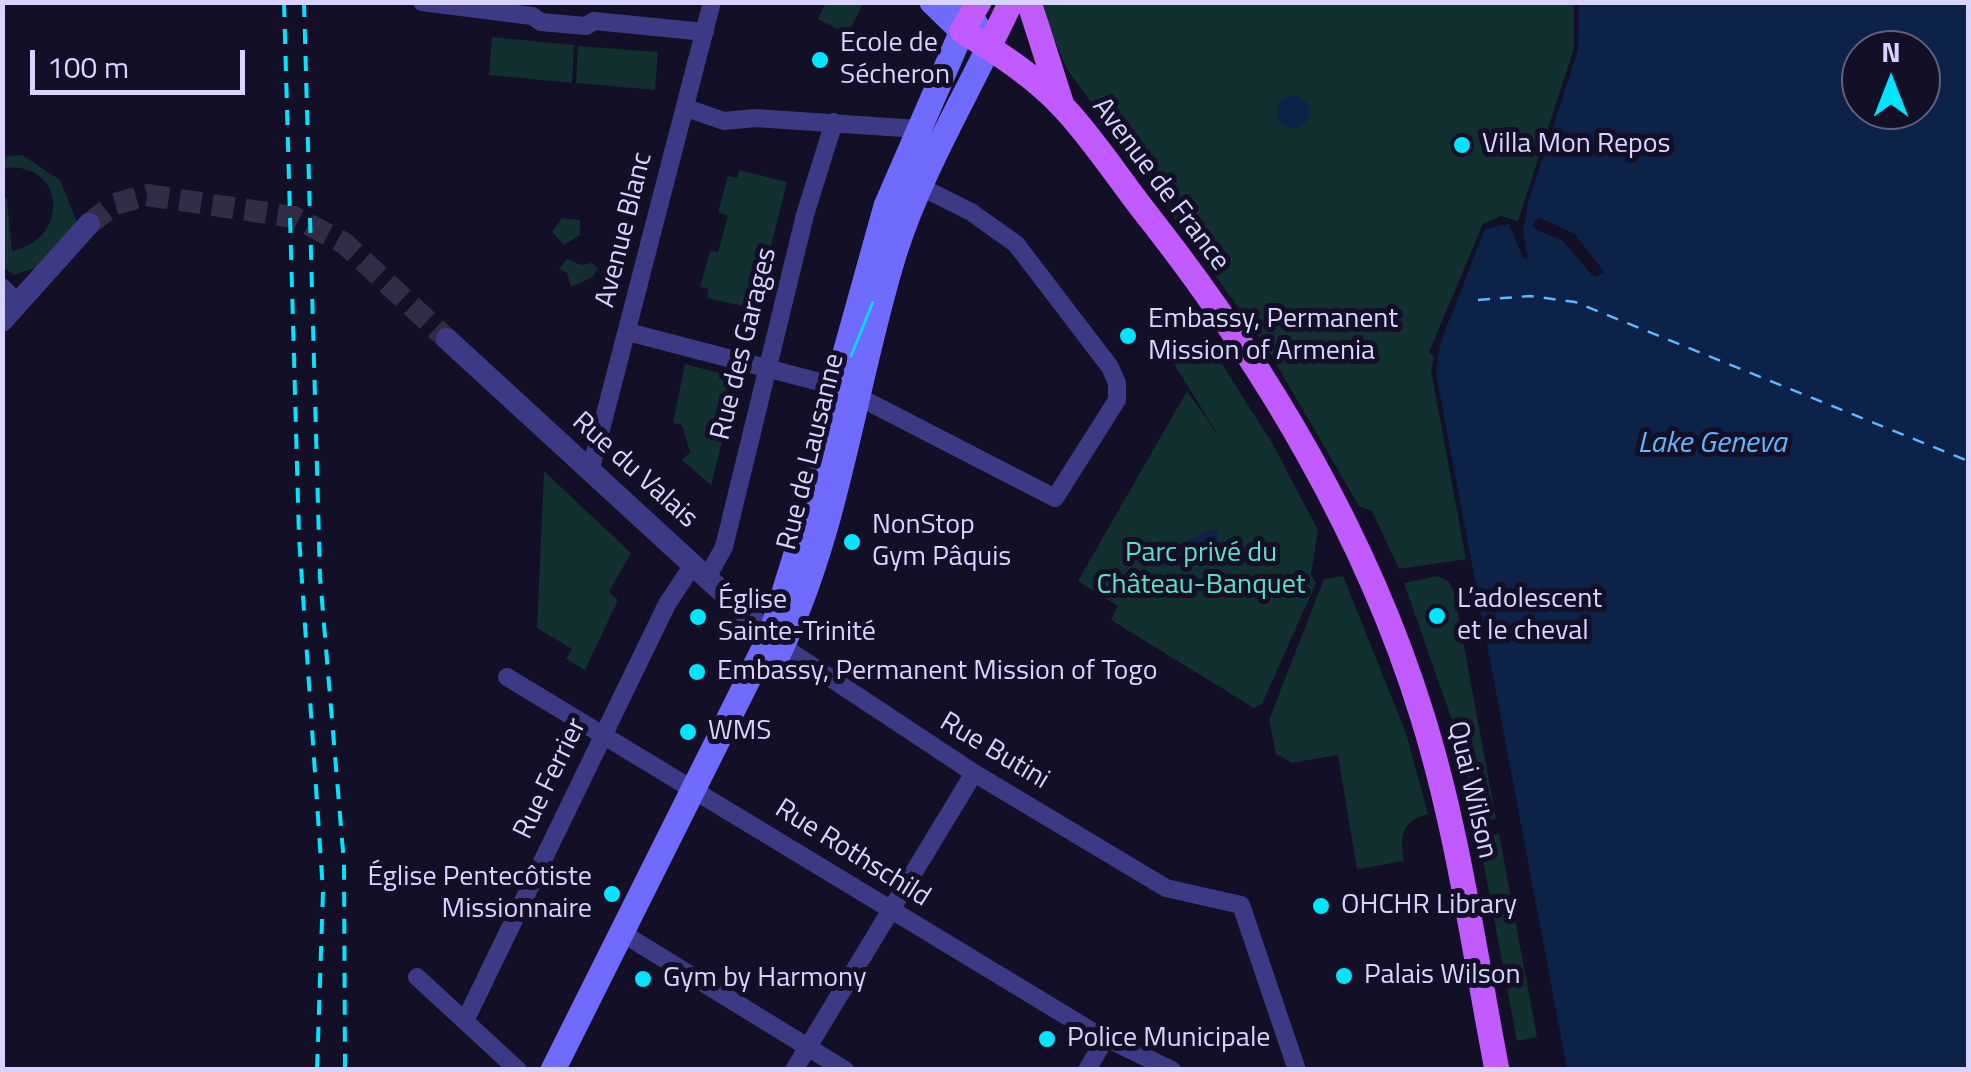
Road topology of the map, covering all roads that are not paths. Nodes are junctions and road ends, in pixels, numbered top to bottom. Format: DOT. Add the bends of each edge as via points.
graph roads {
  1 [pos="422,2"];
  2 [pos="712,2"];
  3 [pos="932,2"];
  4 [pos="1011,2"];
  5 [pos="1028,2"];
  6 [pos="969,13"];
  7 [pos="705,32"];
  8 [pos="989,47"];
  9 [pos="1063,106"];
  10 [pos="686,108"];
  11 [pos="834,122"];
  12 [pos="918,129"];
  13 [pos="920,186"];
  14 [pos="89,224"];
  15 [pos="8,304"];
  16 [pos="628,332"];
  17 [pos="447,338"];
  18 [pos="768,370"];
  19 [pos="846,391"];
  20 [pos="590,472"];
  21 [pos="1350,536"];
  22 [pos="700,571"];
  23 [pos="776,640"];
  24 [pos="507,678"];
  25 [pos="604,734"];
  26 [pos="974,773"];
  27 [pos="701,794"];
  28 [pos="888,909"];
  29 [pos="628,937"];
  30 [pos="418,977"];
  31 [pos="465,1021"];
  32 [pos="1104,1038"];
  33 [pos="807,1047"];
  34 [pos="518,1070"];
  35 [pos="553,1070"];
  36 [pos="568,1070"];
  37 [pos="794,1070"];
  38 [pos="845,1070"];
  39 [pos="1086,1070"];
  40 [pos="1172,1070"];
  41 [pos="1297,1070"];
  42 [pos="1497,1070"];
  1 -- 7 [label="street" via="541,22"];
  2 -- 7 [label="street, Avenue Blanc"];
  3 -- 6 [label="main road, Avenue de France"];
  4 -- 8 [label="main road, Rue de Lausanne"];
  5 -- 9 [label="main road"];
  6 -- 8 [label="main road, Avenue de France"];
  6 -- 12 [label="main road, Rue de Lausanne"];
  7 -- 10 [label="street, Avenue Blanc"];
  8 -- 9 [label="main road, Avenue de France"];
  8 -- 13 [label="main road, Rue de Lausanne"];
  9 -- 21 [label="main road, Avenue de France" via="1235,336"];
  10 -- 11 [label="street" via="724,121"];
  10 -- 16 [label="street, Avenue Blanc"];
  11 -- 12 [label="street"];
  11 -- 18 [label="street, Rue des Garages"];
  12 -- 19 [label="main road, Rue de Lausanne" via="886,206"];
  13 -- 19 [label="main road, Rue de Lausanne"];
  13 -- 19 [label="street" via="1016,244 1110,367 1117,400 1055,498"];
  14 -- 15 [label="street"];
  16 -- 18 [label="street"];
  16 -- 20 [label="street, Avenue Blanc"];
  17 -- 20 [label="street, Rue du Valais"];
  18 -- 19 [label="street"];
  18 -- 22 [label="street, Rue des Garages" via="724,547"];
  19 -- 23 [label="main road, Rue de Lausanne"];
  19 -- 23 [label="main road, Rue de Lausanne" via="813,568"];
  20 -- 22 [label="street, Rue du Valais"];
  21 -- 42 [label="main road, Quai Wilson" via="1396,638 1435,760"];
  22 -- 23 [label="street, Rue du Valais"];
  22 -- 25 [label="street, Rue Ferrier" via="667,604"];
  23 -- 26 [label="street, Rue Butini"];
  23 -- 27 [label="main road"];
  24 -- 25 [label="street, Rue Rothschild"];
  25 -- 27 [label="street, Rue Rothschild"];
  25 -- 31 [label="street, Rue Ferrier"];
  26 -- 28 [label="street"];
  26 -- 41 [label="street, Rue Butini" via="1183,894 1244,908"];
  27 -- 28 [label="street, Rue Rothschild"];
  27 -- 29 [label="main road"];
  28 -- 32 [label="street, Rue Rothschild"];
  28 -- 33 [label="street"];
  29 -- 33 [label="street"];
  29 -- 35 [label="main road"];
  29 -- 36 [label="main road"];
  30 -- 31 [label="street"];
  31 -- 34 [label="street"];
  32 -- 39 [label="street"];
  32 -- 40 [label="street, Rue Rothschild"];
  33 -- 37 [label="street"];
  33 -- 38 [label="street"];
}
